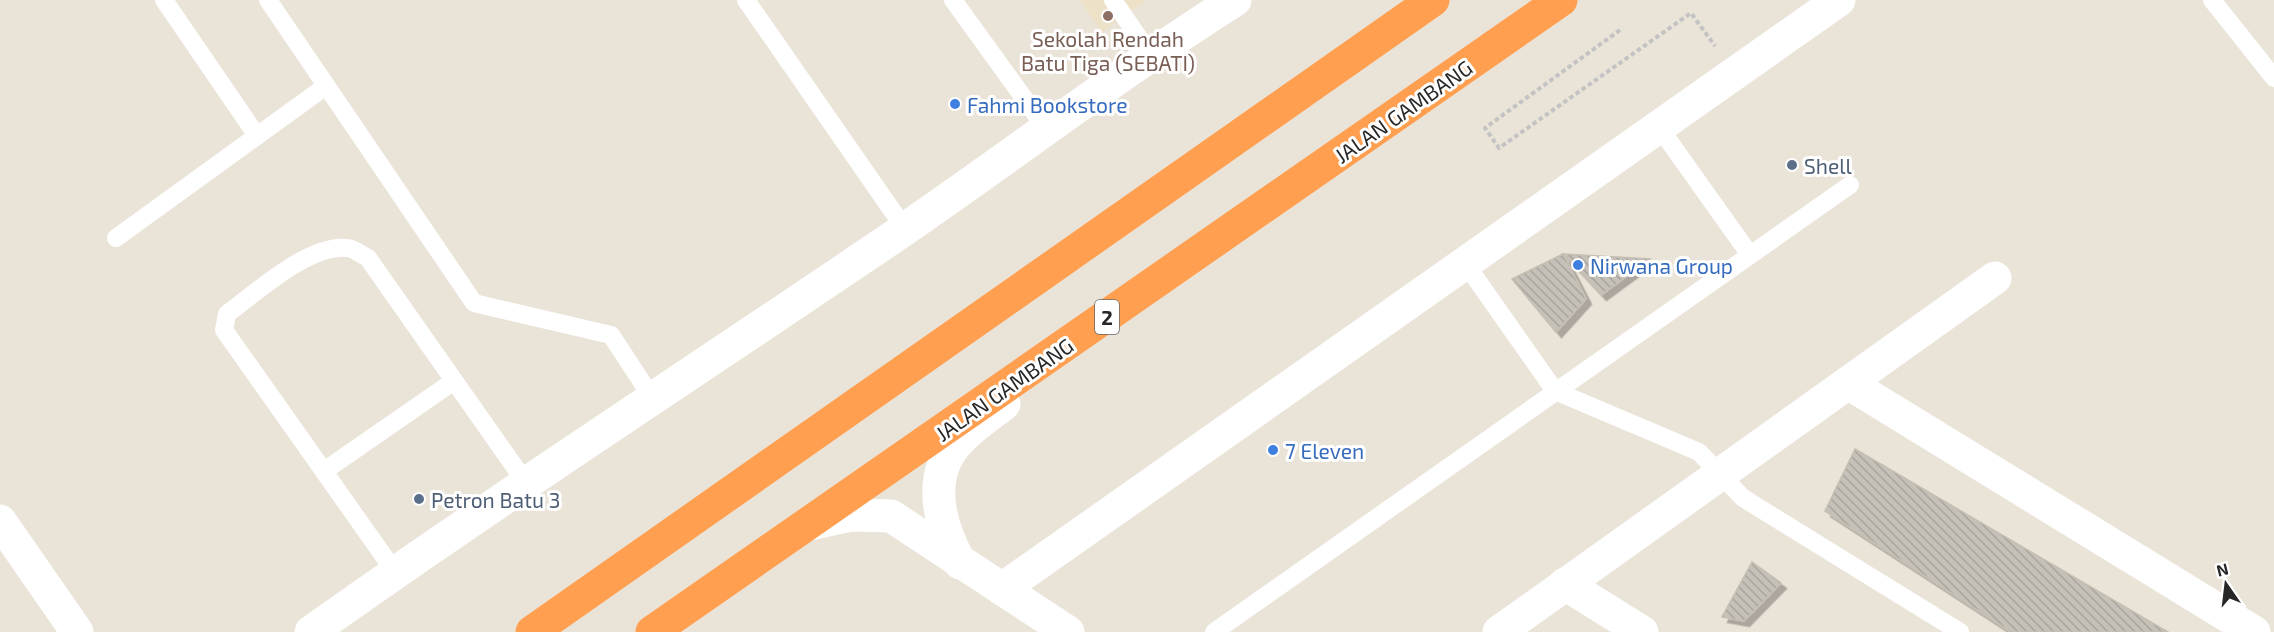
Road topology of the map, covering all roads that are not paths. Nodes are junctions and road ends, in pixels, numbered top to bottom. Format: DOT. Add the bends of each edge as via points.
graph roads {
  1 [pos="164,0"];
  2 [pos="268,0"];
  3 [pos="746,0"];
  4 [pos="953,0"];
  5 [pos="1113,0"];
  6 [pos="1235,0"];
  7 [pos="1410,0"];
  8 [pos="1434,0"];
  9 [pos="1561,0"];
  10 [pos="1839,0"];
  11 [pos="2212,0"];
  12 [pos="1377,40"];
  13 [pos="1150,54"];
  14 [pos="2274,78"];
  15 [pos="326,86"];
  16 [pos="1659,127"];
  17 [pos="1047,130"];
  18 [pos="257,136"];
  19 [pos="1850,185"];
  20 [pos="905,229"];
  21 [pos="116,238"];
  22 [pos="1750,255"];
  23 [pos="1465,263"];
  24 [pos="1995,278"];
  25 [pos="1155,284"];
  26 [pos="454,381"];
  27 [pos="1848,383"];
  28 [pos="1555,392"];
  29 [pos="653,399"];
  30 [pos="324,471"];
  31 [pos="1721,474"];
  32 [pos="526,483"];
  33 [pos="0,521"];
  34 [pos="806,525"];
  35 [pos="960,562"];
  36 [pos="395,572"];
  37 [pos="1565,584"];
  38 [pos="1002,590"];
  39 [pos="77,632"];
  40 [pos="311,632"];
  41 [pos="532,632"];
  42 [pos="652,632"];
  43 [pos="1068,632"];
  44 [pos="1214,632"];
  45 [pos="1499,632"];
  46 [pos="1642,632"];
  47 [pos="1960,632"];
  48 [pos="2254,632"];
  1 -- 18 [label="lane"];
  2 -- 15 [label="lane"];
  3 -- 20 [label="lane"];
  4 -- 17 [label="lane"];
  5 -- 13 [label="lane"];
  6 -- 13 [label="street"];
  7 -- 12 [label="street"];
  8 -- 12 [label="highway"];
  9 -- 25 [label="highway, JALAN GAMBANG / 2"];
  10 -- 16 [label="street"];
  11 -- 14 [label="lane"];
  12 -- 41 [label="highway"];
  13 -- 17 [label="street"];
  15 -- 18 [label="lane"];
  15 -- 29 [label="lane" via="474,303 611,335"];
  16 -- 22 [label="lane"];
  16 -- 23 [label="street"];
  17 -- 20 [label="street"];
  18 -- 21 [label="lane"];
  19 -- 22 [label="lane"];
  20 -- 29 [label="street"];
  22 -- 28 [label="lane"];
  23 -- 28 [label="lane"];
  23 -- 38 [label="street"];
  24 -- 27 [label="street"];
  25 -- 34 [label="highway, JALAN GAMBANG / 2"];
  25 -- 35 [label="street" via="961,438 948,454 940,474 940,516"];
  26 -- 30 [label="lane"];
  26 -- 30 [label="lane" via="368,258 350,248 328,248 307,257 227,314 224,330"];
  26 -- 32 [label="lane"];
  27 -- 31 [label="street"];
  27 -- 48 [label="street"];
  28 -- 31 [label="lane" via="1699,452"];
  28 -- 44 [label="lane"];
  29 -- 32 [label="street"];
  30 -- 36 [label="lane"];
  31 -- 37 [label="street"];
  31 -- 47 [label="lane" via="1743,498"];
  32 -- 36 [label="street"];
  33 -- 39 [label="street"];
  34 -- 35 [label="street" via="851,515 891,516"];
  34 -- 42 [label="highway, JALAN GAMBANG / 2"];
  35 -- 38 [label="street"];
  36 -- 40 [label="street"];
  37 -- 45 [label="street"];
  37 -- 46 [label="street"];
  38 -- 43 [label="street"];
}
